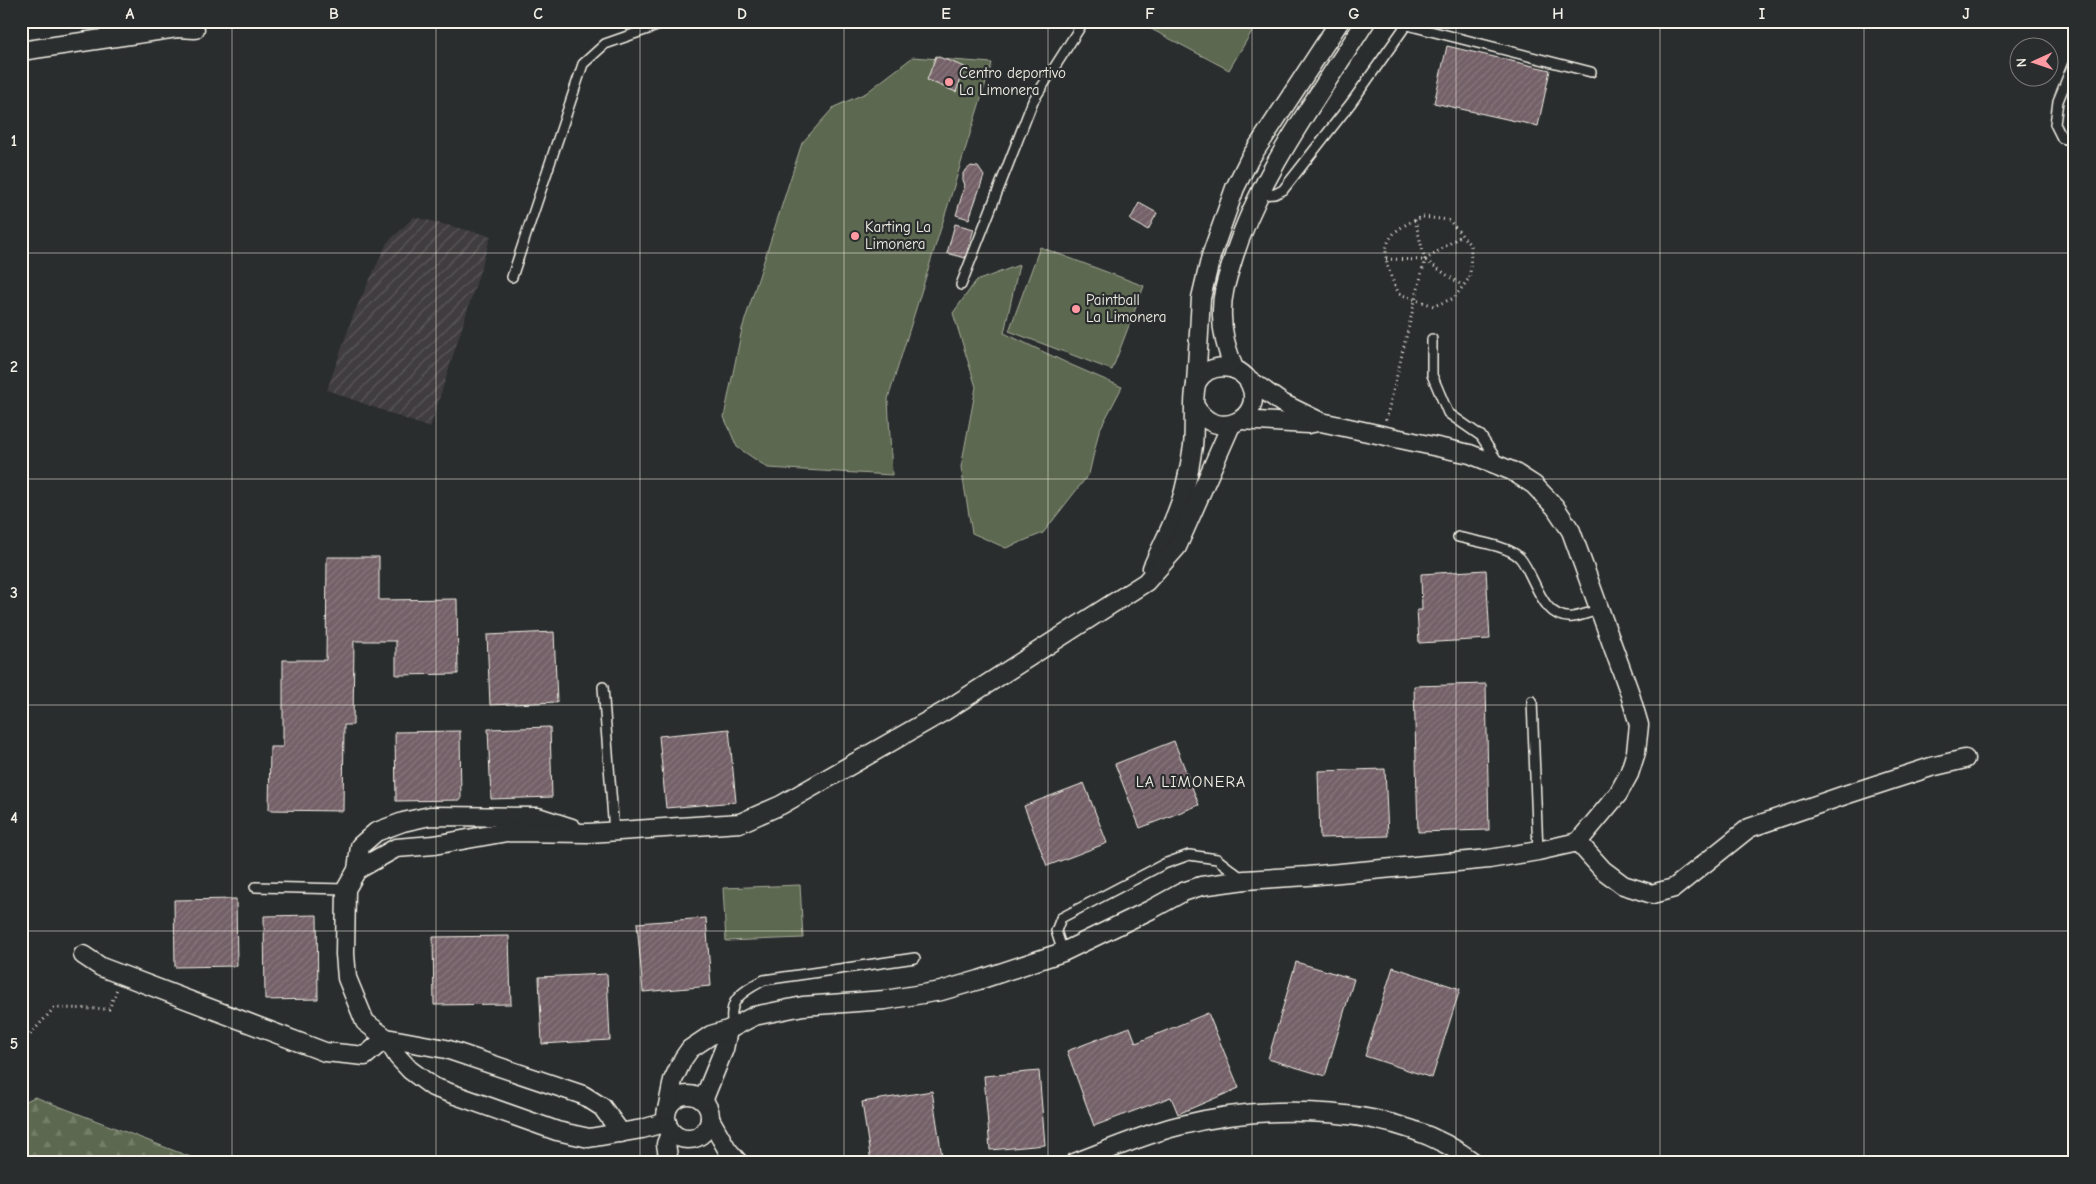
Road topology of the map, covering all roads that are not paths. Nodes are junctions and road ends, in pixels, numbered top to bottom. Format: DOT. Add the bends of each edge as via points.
graph roads {
  1 [pos="671,21"];
  2 [pos="1084,21"];
  3 [pos="1340,21"];
  4 [pos="1366,21"];
  5 [pos="1408,23"];
  6 [pos="176,25"];
  7 [pos="195,29"];
  8 [pos="21,50"];
  9 [pos="2075,59"];
  10 [pos="1591,72"];
  11 [pos="2075,142"];
  12 [pos="1259,195"];
  13 [pos="512,277"];
  14 [pos="961,286"];
  15 [pos="1432,339"];
  16 [pos="1239,372"];
  17 [pos="1196,384"];
  18 [pos="1195,406"];
  19 [pos="1236,422"];
  20 [pos="1321,422"];
  21 [pos="1499,465"];
  22 [pos="1458,537"];
  23 [pos="1146,582"];
  24 [pos="1599,610"];
  25 [pos="603,688"];
  26 [pos="1532,701"];
  27 [pos="1965,759"];
  28 [pos="614,832"];
  29 [pos="589,834"];
  30 [pos="1578,842"];
  31 [pos="1538,851"];
  32 [pos="357,870"];
  33 [pos="1245,880"];
  34 [pos="255,887"];
  35 [pos="346,889"];
  36 [pos="1063,952"];
  37 [pos="83,955"];
  38 [pos="915,958"];
  39 [pos="730,1028"];
  40 [pos="386,1038"];
  41 [pos="703,1101"];
  42 [pos="710,1119"];
  43 [pos="668,1121"];
  44 [pos="620,1133"];
  45 [pos="669,1163"];
  46 [pos="739,1163"];
  47 [pos="1074,1163"];
  48 [pos="1475,1163"];
  1 -- 13 [label="lane" via="605,44 583,64"];
  2 -- 14 [label="lane" via="1033,101"];
  3 -- 17 [label="street" via="1235,188 1211,256 1201,298"];
  4 -- 12 [label="street"];
  5 -- 10 [label="lane"];
  5 -- 12 [label="lane" via="1283,190"];
  6 -- 7 [label="street"];
  6 -- 8 [label="street"];
  9 -- 11 [label="lane" via="2058,101 2055,124 2062,138"];
  12 -- 16 [label="street" via="1240,239 1224,292 1222,327 1225,346"];
  15 -- 21 [label="lane" via="1432,375 1448,413 1481,436"];
  16 -- 17 [label="street" via="1217,368 1201,376"];
  16 -- 19 [label="street" via="1250,384 1252,403"];
  16 -- 20 [label="street" via="1282,403"];
  17 -- 18 [label="street"];
  18 -- 19 [label="street" via="1206,420 1222,426"];
  18 -- 23 [label="street" via="1193,445 1184,492"];
  19 -- 20 [label="street"];
  19 -- 23 [label="street" via="1178,547"];
  20 -- 21 [label="street" via="1470,454"];
  21 -- 24 [label="street" via="1534,485 1555,507 1571,531"];
  22 -- 24 [label="lane" via="1506,549 1519,557 1548,608 1556,615 1572,617"];
  23 -- 28 [label="street" via="944,711 764,813 740,823"];
  24 -- 30 [label="street" via="1639,725 1636,752 1618,794"];
  25 -- 28 [label="lane"];
  26 -- 31 [label="lane"];
  27 -- 30 [label="street" via="1866,788 1749,828 1674,888 1652,894 1623,885 1603,870"];
  28 -- 29 [label="street"];
  29 -- 32 [label="street" via="506,832 434,845 396,848"];
  29 -- 32 [label="street" via="538,816 430,816 376,832 360,846"];
  30 -- 31 [label="street"];
  31 -- 33 [label="street" via="1489,859"];
  32 -- 35 [label="street"];
  33 -- 36 [label="street" via="1183,892"];
  33 -- 36 [label="lane" via="1217,858 1189,855 1164,864 1061,918 1056,931"];
  34 -- 35 [label="lane"];
  35 -- 40 [label="street" via="347,978 365,1022"];
  36 -- 39 [label="street" via="941,990 885,1000 803,1006 754,1016"];
  37 -- 40 [label="street" via="101,967 325,1052 365,1056"];
  38 -- 39 [label="lane" via="764,980 743,991 734,1003"];
  39 -- 41 [label="street"];
  39 -- 43 [label="street" via="711,1035 690,1049 683,1059 673,1080"];
  40 -- 44 [label="street" via="446,1049 583,1095 602,1107"];
  40 -- 44 [label="street" via="410,1070 433,1087 557,1131 589,1138"];
  41 -- 42 [label="street"];
  41 -- 43 [label="street" via="683,1096 676,1099"];
  42 -- 43 [label="street" via="705,1131 694,1138 681,1138"];
  42 -- 46 [label="street"];
  43 -- 44 [label="street"];
  43 -- 45 [label="street" via="666,1144"];
  47 -- 48 [label="street" via="1178,1126 1244,1114 1281,1112 1369,1117 1410,1128"];
}
